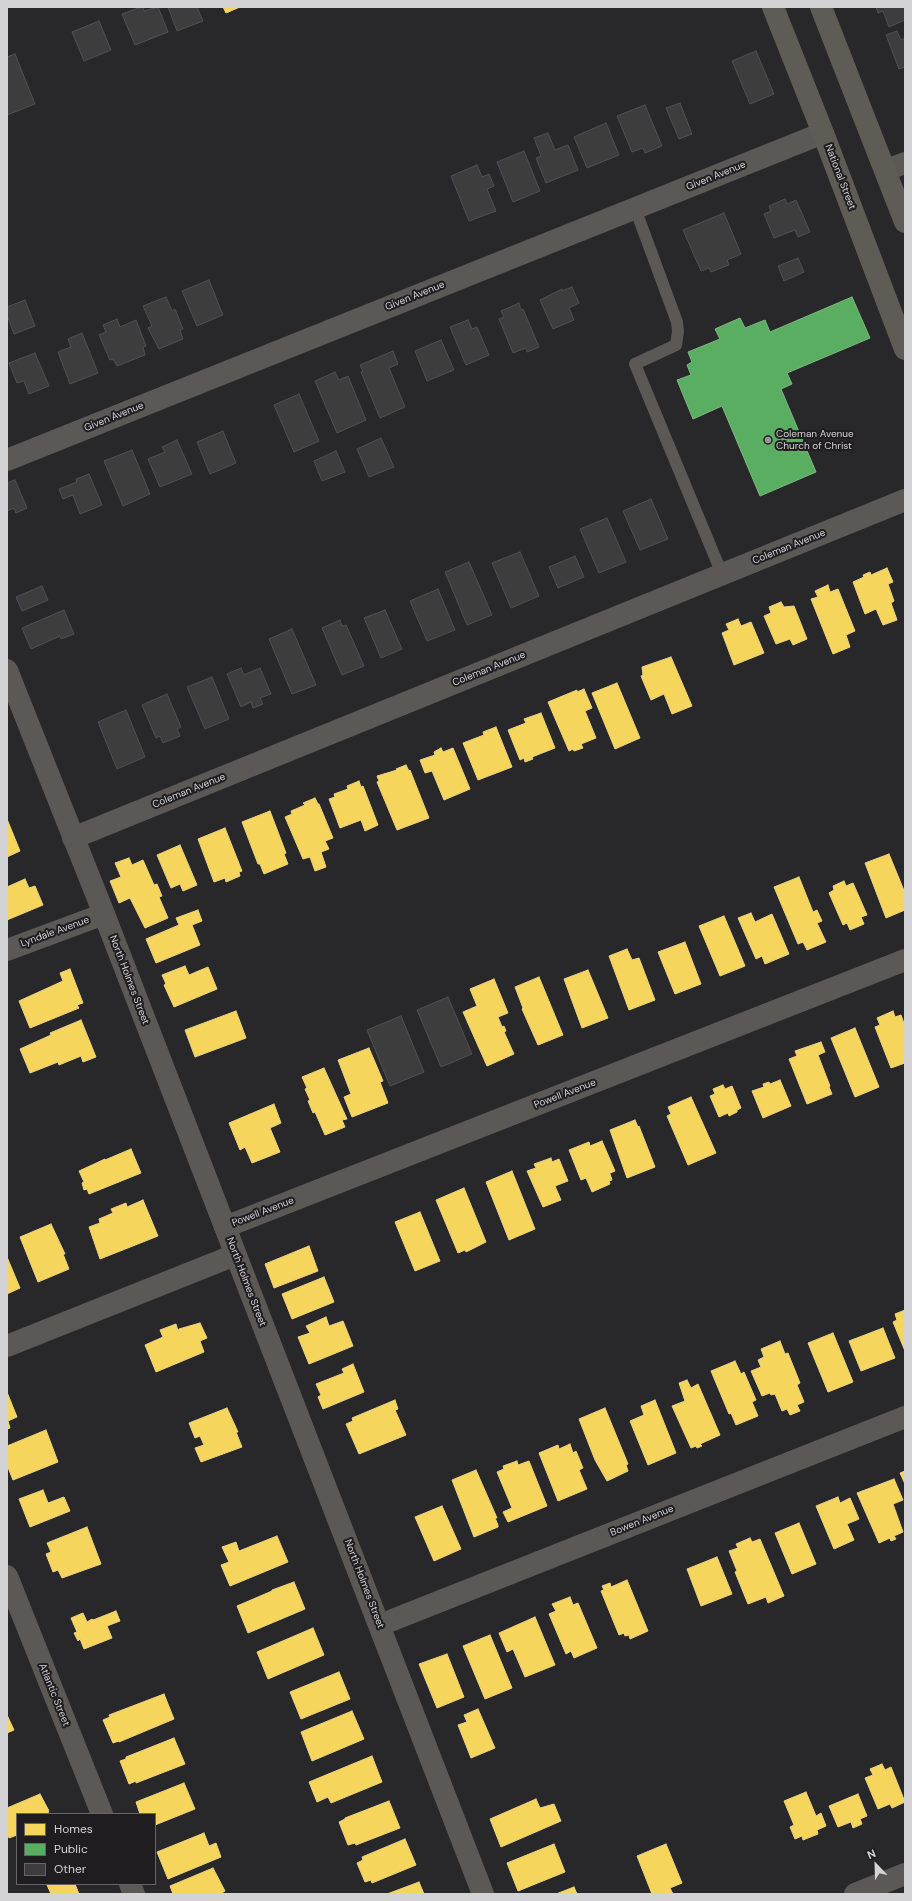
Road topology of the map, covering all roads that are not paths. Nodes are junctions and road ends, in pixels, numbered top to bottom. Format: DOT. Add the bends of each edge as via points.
graph roads {
  1 [pos="773,7"];
  2 [pos="822,7"];
  3 [pos="823,133"];
  4 [pos="895,167"];
  5 [pos="635,208"];
  6 [pos="905,222"];
  7 [pos="905,349"];
  8 [pos="7,460"];
  9 [pos="905,500"];
  10 [pos="722,574"];
  11 [pos="7,670"];
  12 [pos="73,838"];
  13 [pos="104,914"];
  14 [pos="7,950"];
  15 [pos="905,960"];
  16 [pos="225,1227"];
  17 [pos="236,1255"];
  18 [pos="7,1346"];
  19 [pos="905,1417"];
  20 [pos="7,1576"];
  21 [pos="380,1625"];
  22 [pos="102,1813"];
  23 [pos="905,1874"];
  24 [pos="483,1894"];
  25 [pos="855,1894"];
  1 -- 3 [label="main road, National Street"];
  2 -- 4 [label="main road"];
  3 -- 5 [label="street, Given Avenue"];
  3 -- 7 [label="main road, National Street"];
  4 -- 6 [label="main road"];
  5 -- 8 [label="street, Given Avenue"];
  5 -- 10 [label="lane" via="677,322 678,332 676,345 636,364"];
  9 -- 10 [label="street, Coleman Avenue"];
  10 -- 12 [label="street, Coleman Avenue"];
  11 -- 12 [label="street, North Holmes Street"];
  12 -- 13 [label="street, North Holmes Street"];
  13 -- 14 [label="street, Lyndale Avenue"];
  13 -- 16 [label="street, North Holmes Street"];
  15 -- 16 [label="street, Powell Avenue"];
  16 -- 17 [label="street, North Holmes Street"];
  17 -- 18 [label="street"];
  17 -- 21 [label="street, North Holmes Street"];
  19 -- 21 [label="street, Bowen Avenue"];
  20 -- 22 [label="street, Atlantic Street"];
  21 -- 24 [label="street, North Holmes Street"];
  23 -- 25 [label="street"];
}
